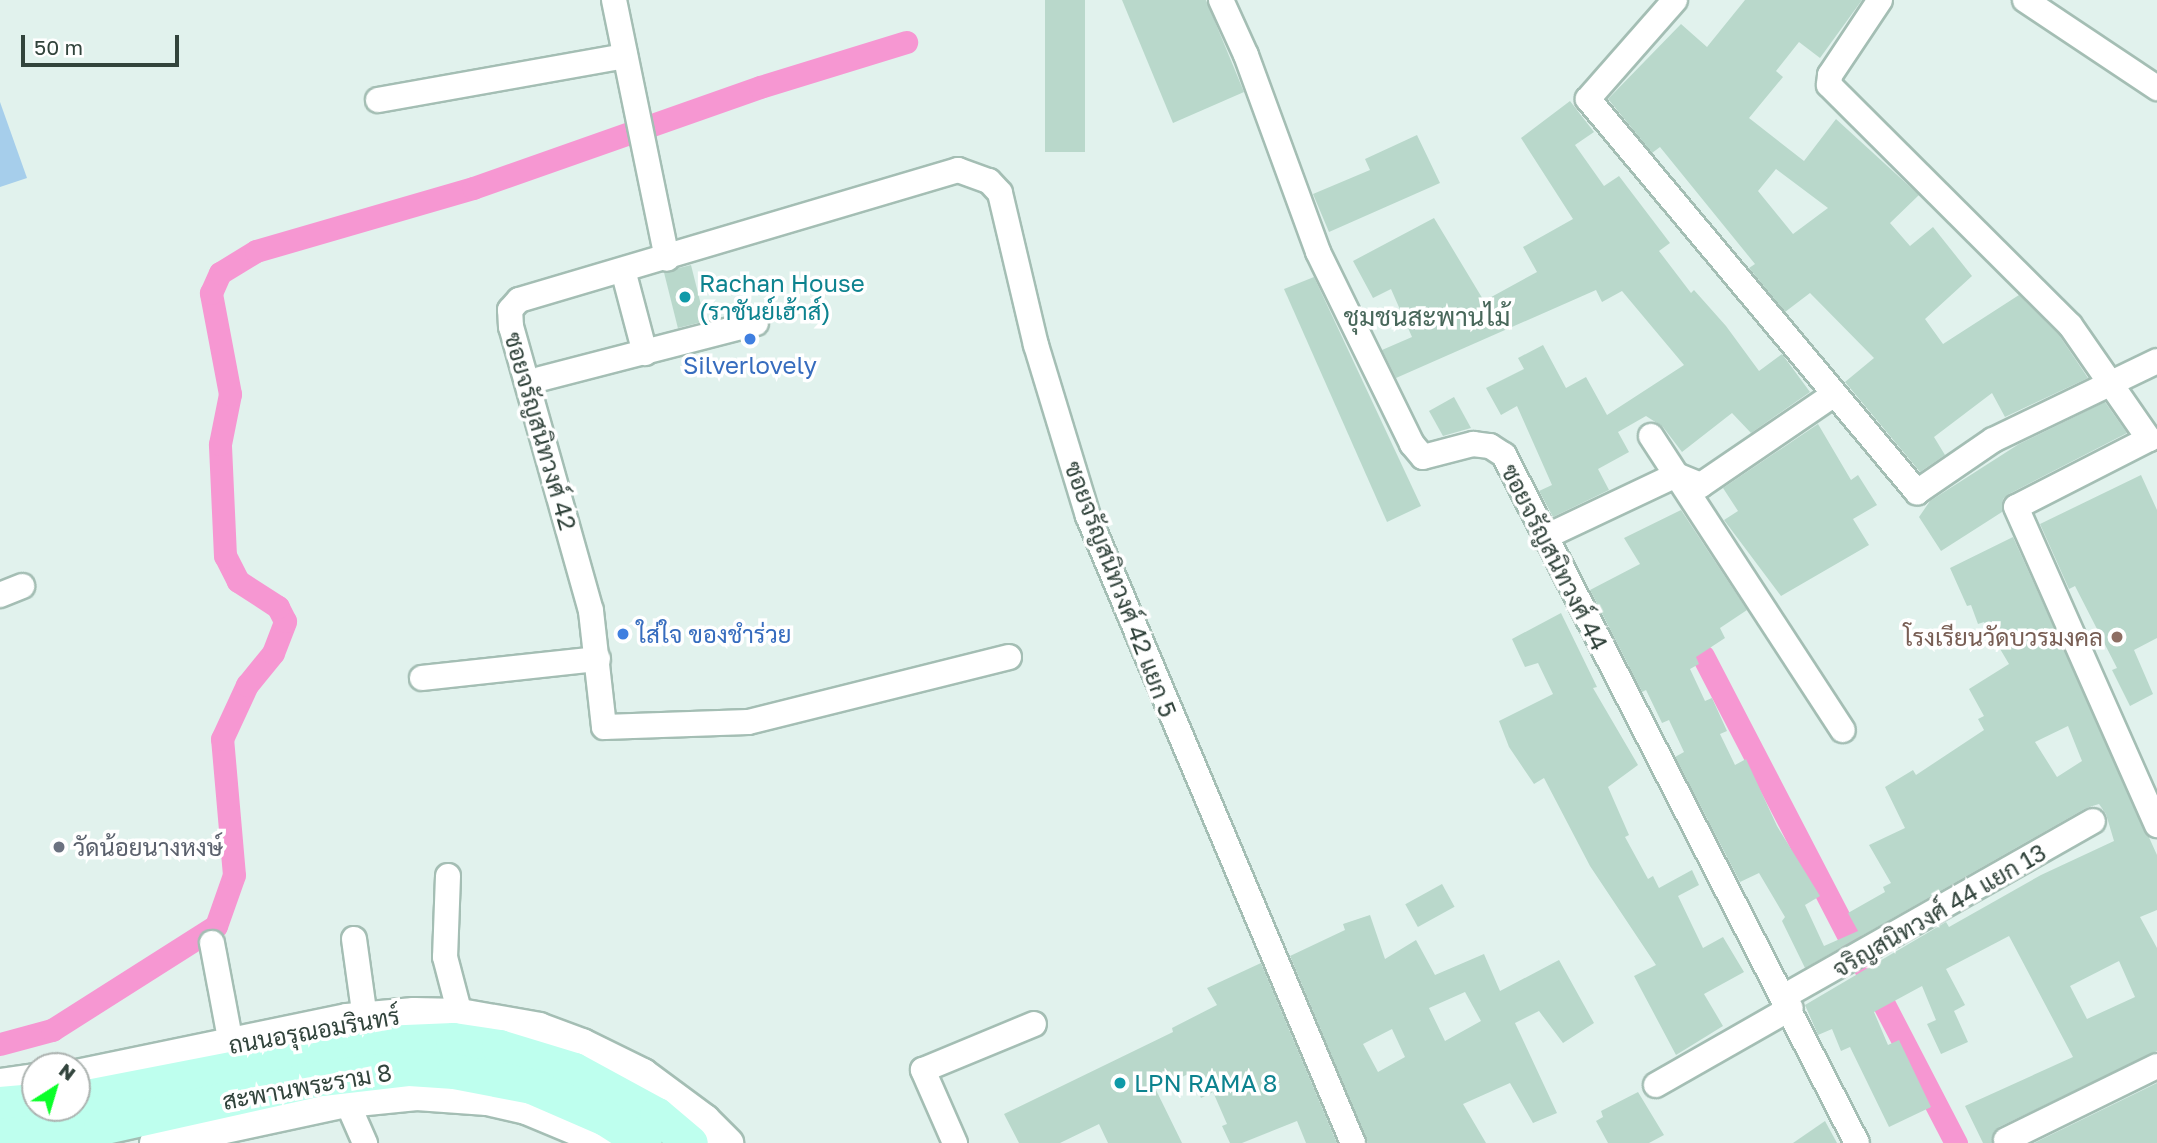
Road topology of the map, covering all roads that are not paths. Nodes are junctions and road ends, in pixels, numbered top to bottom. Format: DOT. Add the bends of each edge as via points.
graph roads {
  1 [pos="614,0"];
  2 [pos="1221,0"];
  3 [pos="1675,0"];
  4 [pos="1880,0"];
  5 [pos="2025,0"];
  6 [pos="625,56"];
  7 [pos="2157,88"];
  8 [pos="379,100"];
  9 [pos="667,259"];
  10 [pos="623,270"];
  11 [pos="756,323"];
  12 [pos="645,353"];
  13 [pos="2157,361"];
  14 [pos="540,379"];
  15 [pos="2114,384"];
  16 [pos="1833,395"];
  17 [pos="1651,436"];
  18 [pos="1676,475"];
  19 [pos="1543,538"];
  20 [pos="1009,657"];
  21 [pos="598,660"];
  22 [pos="422,678"];
  23 [pos="1843,730"];
  24 [pos="2093,821"];
  25 [pos="2157,825"];
  26 [pos="448,876"];
  27 [pos="354,939"];
  28 [pos="212,943"];
  29 [pos="1788,1002"];
  30 [pos="460,1014"];
  31 [pos="365,1018"];
  32 [pos="1034,1024"];
  33 [pos="231,1044"];
  34 [pos="2157,1066"];
  35 [pos="91,1072"];
  36 [pos="21,1082"];
  37 [pos="0,1084"];
  38 [pos="1656,1085"];
  39 [pos="91,1096"];
  40 [pos="21,1102"];
  41 [pos="347,1102"];
  42 [pos="0,1104"];
  43 [pos="0,1136"];
  44 [pos="2006,1140"];
  45 [pos="155,1143"];
  46 [pos="365,1143"];
  47 [pos="608,1143"];
  48 [pos="644,1143"];
  49 [pos="690,1143"];
  50 [pos="727,1143"];
  51 [pos="955,1143"];
  52 [pos="1353,1143"];
  53 [pos="1857,1143"];
  1 -- 6 [label="street"];
  2 -- 19 [label="street, ซอยจรัญสนิทวงศ์ 44" via="1247,55 1318,252 1412,444 1423,457 1473,444 1504,454"];
  3 -- 16 [label="street" via="1588,99"];
  4 -- 15 [label="street" via="1830,75 1829,85 2070,325"];
  5 -- 7 [label="street"];
  6 -- 8 [label="street"];
  6 -- 9 [label="street"];
  9 -- 10 [label="street, ซอยจรัญสนิทวงศ์ 42"];
  9 -- 52 [label="street, ซอยจรัญสนิทวงศ์ 42 แยก 5" via="958,170 976,173 1000,194 1036,345 1088,516"];
  10 -- 12 [label="street"];
  10 -- 21 [label="street, ซอยจรัญสนิทวงศ์ 42" via="519,300 510,310 591,611"];
  11 -- 12 [label="street"];
  12 -- 14 [label="street"];
  13 -- 15 [label="street"];
  15 -- 16 [label="street" via="1993,440 1917,492"];
  15 -- 25 [label="street" via="2149,439 2016,507"];
  16 -- 18 [label="street" via="1701,485"];
  17 -- 18 [label="street"];
  18 -- 19 [label="street"];
  18 -- 23 [label="street"];
  19 -- 29 [label="street, ซอยจรัญสนิทวงศ์ 44"];
  20 -- 21 [label="street, ซอยจรัญสนิทวงศ์ 42" via="748,722 604,727"];
  21 -- 22 [label="street"];
  24 -- 29 [label="street, จริญสนิทวงศ์ 44 แยก 13"];
  26 -- 30 [label="street" via="445,957"];
  27 -- 31 [label="street"];
  28 -- 33 [label="street"];
  29 -- 38 [label="street, จริญสนิทวงศ์ 44 แยก 13"];
  29 -- 53 [label="street, ซอยจรัญสนิทวงศ์ 44"];
  30 -- 31 [label="street, ถนนอรุณอมรินทร์"];
  30 -- 50 [label="street, ถนนอรุณอมรินทร์" via="539,1028 582,1044 643,1074 705,1120"];
  31 -- 33 [label="street, ถนนอรุณอมรินทร์"];
  32 -- 51 [label="street" via="923,1070"];
  33 -- 35 [label="street, ถนนอรุณอมรินทร์"];
  34 -- 44 [label="street"];
  36 -- 37 [label="street"];
  39 -- 49 [label="main road, สะพานพระราม 8" via="359,1044 453,1040 499,1047 573,1070 657,1115"];
  40 -- 42 [label="main road"];
  41 -- 45 [label="street"];
  41 -- 46 [label="street"];
  41 -- 47 [label="street" via="417,1095 487,1100 526,1110"];
  43 -- 48 [label="main road, สะพานพระราม 8" via="101,1127 321,1079 409,1068 454,1071 531,1086 605,1118"];
}
